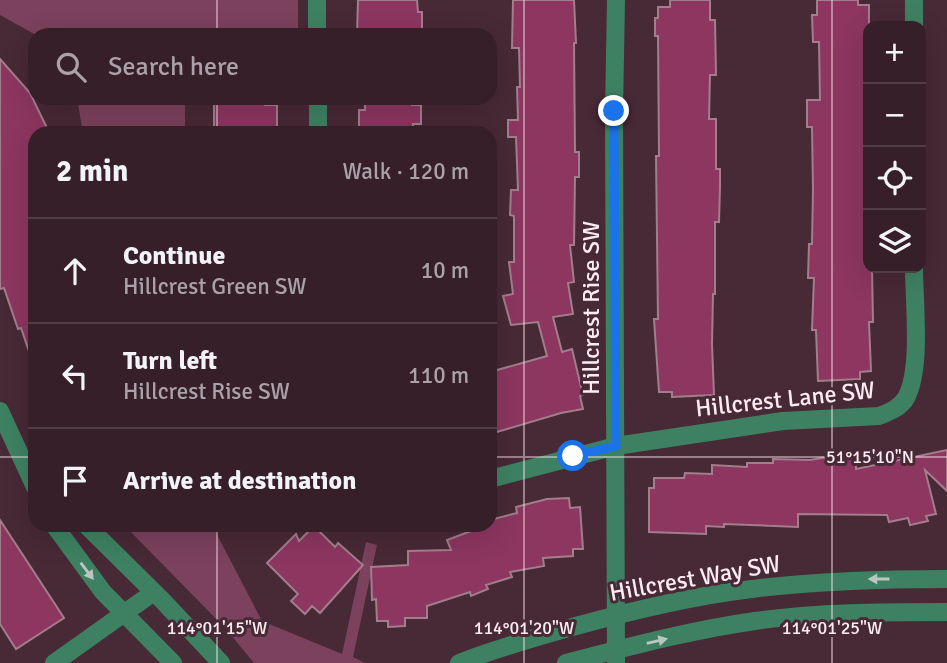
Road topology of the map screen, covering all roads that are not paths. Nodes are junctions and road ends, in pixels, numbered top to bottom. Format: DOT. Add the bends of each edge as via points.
graph roads {
  1 [pos="317,0"];
  2 [pos="616,0"];
  3 [pos="914,0"];
  4 [pos="914,21"];
  5 [pos="317,28"];
  6 [pos="318,105"];
  7 [pos="318,126"];
  8 [pos="914,273"];
  9 [pos="0,411"];
  10 [pos="616,446"];
  11 [pos="15,447"];
  12 [pos="28,462"];
  13 [pos="28,473"];
  14 [pos="497,477"];
  15 [pos="59,532"];
  16 [pos="93,532"];
  17 [pos="947,579"];
  18 [pos="154,592"];
  19 [pos="947,612"];
  20 [pos="125,614"];
  21 [pos="616,615"];
  22 [pos="616,657"];
  23 [pos="54,663"];
  24 [pos="173,663"];
  25 [pos="221,663"];
  26 [pos="459,663"];
  27 [pos="566,663"];
  1 -- 5 [label="street"];
  2 -- 10 [label="street, Hillcrest Rise SW"];
  3 -- 4 [label="street"];
  6 -- 7 [label="street"];
  8 -- 10 [label="street, Hillcrest Lane SW" via="913,381 905,401 893,411 879,416 783,421"];
  9 -- 11 [label="street"];
  10 -- 14 [label="street, Hillcrest Lane SW"];
  10 -- 21 [label="street, Hillcrest Rise SW"];
  11 -- 12 [label="street"];
  11 -- 13 [label="street"];
  15 -- 20 [label="street, one-way"];
  16 -- 18 [label="street"];
  17 -- 21 [label="street, Hillcrest Way SW, one-way" via="866,579 744,590"];
  18 -- 20 [label="street"];
  18 -- 25 [label="street"];
  22 -- 19 [label="street, one-way" via="700,631 756,621"];
  20 -- 23 [label="street"];
  20 -- 24 [label="street"];
  21 -- 22 [label="street, Hillcrest Rise SW"];
  21 -- 26 [label="street, Hillcrest Way SW"];
  22 -- 27 [label="street"];
}
